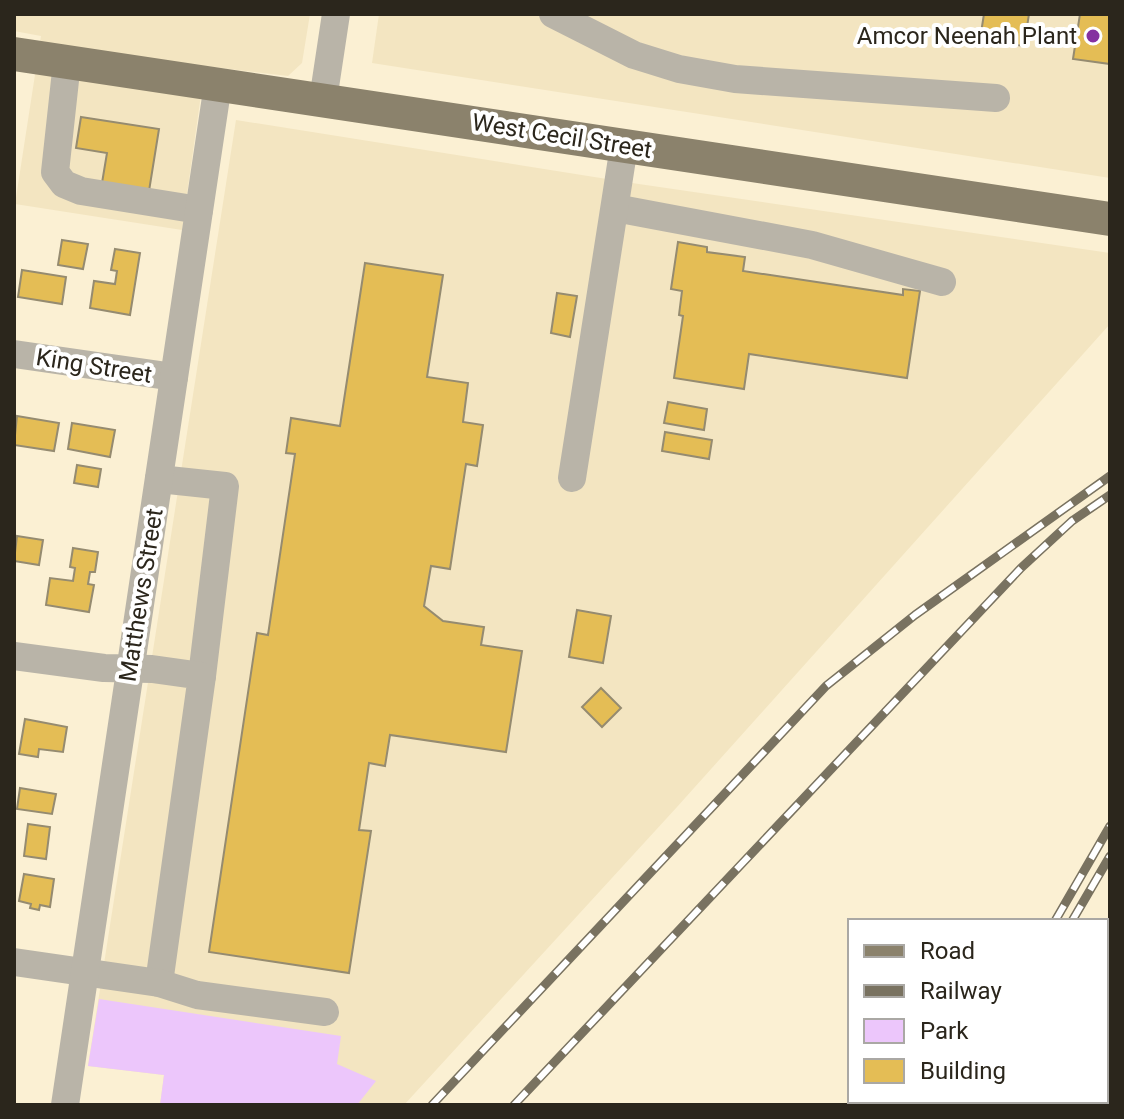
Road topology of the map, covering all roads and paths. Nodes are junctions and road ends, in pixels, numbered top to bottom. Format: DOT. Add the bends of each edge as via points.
graph roads {
  1 [pos="336,14"];
  2 [pos="553,14"];
  3 [pos="14,54"];
  4 [pos="67,62"];
  5 [pos="218,84"];
  6 [pos="996,98"];
  7 [pos="323,100"];
  8 [pos="624,146"];
  9 [pos="615,208"];
  10 [pos="199,210"];
  11 [pos="1110,219"];
  12 [pos="942,282"];
  13 [pos="14,354"];
  14 [pos="174,377"];
  15 [pos="572,478"];
  16 [pos="159,479"];
  17 [pos="14,656"];
  18 [pos="130,669"];
  19 [pos="202,676"];
  20 [pos="14,962"];
  21 [pos="84,973"];
  22 [pos="159,983"];
  23 [pos="325,1012"];
  24 [pos="65,1105"];
  1 -- 7 [label="street"];
  2 -- 6 [label="street" via="634,55 679,69 750,80"];
  3 -- 4 [label="main road, West Cecil Street"];
  4 -- 5 [label="main road, West Cecil Street"];
  4 -- 10 [label="street" via="55,172 64,184"];
  5 -- 7 [label="main road, West Cecil Street"];
  5 -- 10 [label="street, Matthews Street"];
  7 -- 8 [label="main road, West Cecil Street"];
  8 -- 9 [label="street"];
  8 -- 11 [label="main road, West Cecil Street"];
  9 -- 12 [label="street" via="812,245"];
  9 -- 15 [label="street"];
  10 -- 14 [label="street, Matthews Street"];
  13 -- 14 [label="street, King Street"];
  14 -- 16 [label="street, Matthews Street"];
  16 -- 18 [label="street, Matthews Street"];
  16 -- 19 [label="street" via="225,486"];
  17 -- 18 [label="street"];
  18 -- 19 [label="street"];
  18 -- 21 [label="street, Matthews Street"];
  19 -- 22 [label="street"];
  20 -- 21 [label="street"];
  21 -- 22 [label="street"];
  21 -- 24 [label="street, Matthews Street"];
  22 -- 23 [label="street" via="197,995"];
}
